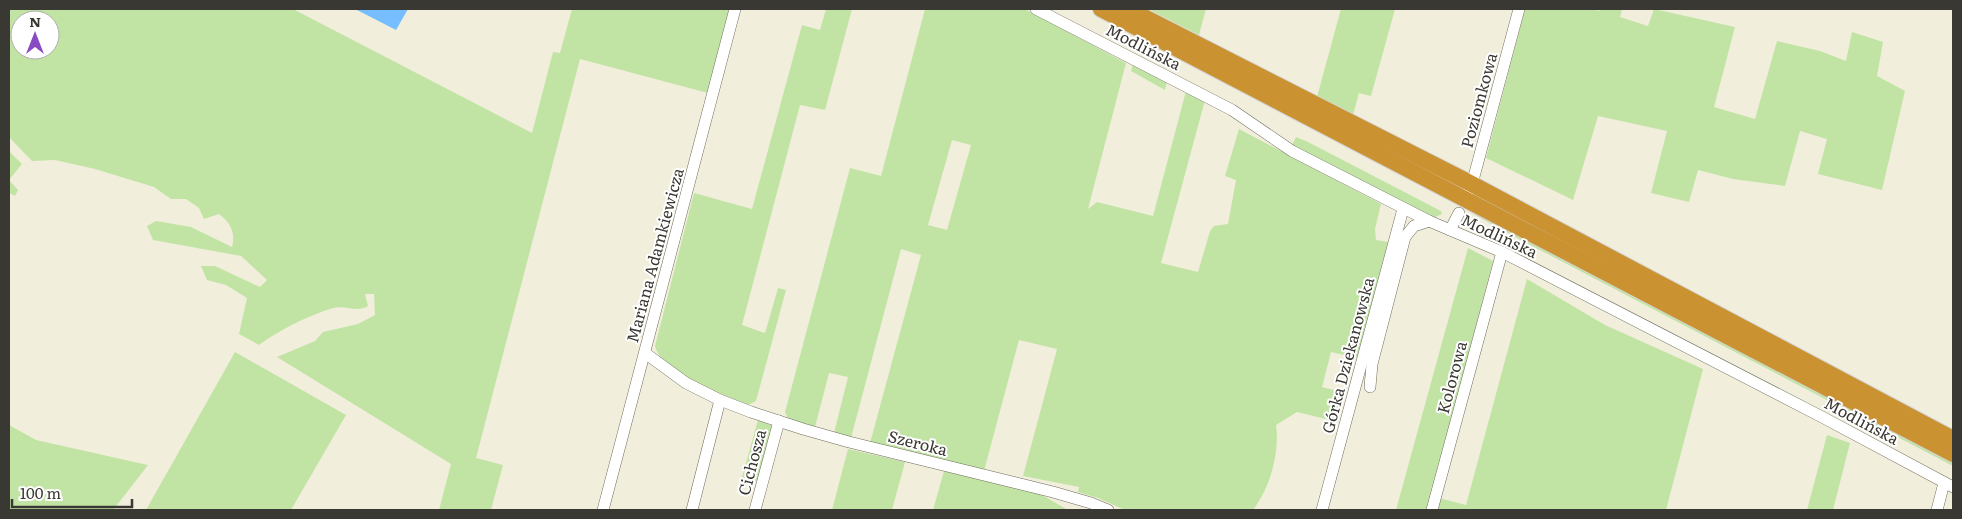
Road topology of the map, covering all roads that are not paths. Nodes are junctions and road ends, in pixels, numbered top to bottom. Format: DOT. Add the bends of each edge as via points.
graph roads {
  1 [pos="736,9"];
  2 [pos="1036,9"];
  3 [pos="1101,9"];
  4 [pos="1128,9"];
  5 [pos="1520,9"];
  6 [pos="1472,184"];
  7 [pos="1462,206"];
  8 [pos="1403,208"];
  9 [pos="1429,221"];
  10 [pos="1450,230"];
  11 [pos="1502,252"];
  12 [pos="645,353"];
  13 [pos="1370,387"];
  14 [pos="720,400"];
  15 [pos="779,422"];
  16 [pos="1953,439"];
  17 [pos="1953,454"];
  18 [pos="1949,485"];
  19 [pos="603,510"];
  20 [pos="692,510"];
  21 [pos="755,510"];
  22 [pos="1108,510"];
  23 [pos="1322,510"];
  24 [pos="1432,510"];
  25 [pos="1937,510"];
  1 -- 12 [label="street, Mariana Adamkiewicza"];
  2 -- 8 [label="street, Modlińska" via="1232,110 1292,151"];
  3 -- 7 [label="highway"];
  4 -- 6 [label="highway"];
  5 -- 6 [label="street, Poziomkowa"];
  6 -- 7 [label="street, Poziomkowa"];
  6 -- 16 [label="highway"];
  7 -- 10 [label="street, Poziomkowa"];
  7 -- 17 [label="highway"];
  8 -- 9 [label="street, Modlińska"];
  8 -- 23 [label="street, Górka Dziekanowska"];
  9 -- 10 [label="street, Modlińska"];
  9 -- 13 [label="street" via="1414,226 1405,237 1372,364"];
  10 -- 11 [label="street, Modlińska"];
  11 -- 18 [label="street, Modlińska"];
  11 -- 24 [label="street, Kolorowa"];
  12 -- 14 [label="street, Szeroka" via="686,383"];
  12 -- 19 [label="street, Mariana Adamkiewicza"];
  14 -- 15 [label="street, Szeroka"];
  14 -- 20 [label="street"];
  15 -- 21 [label="street, Cichosza"];
  15 -- 22 [label="street, Szeroka" via="1053,492"];
  18 -- 25 [label="street"];
}
